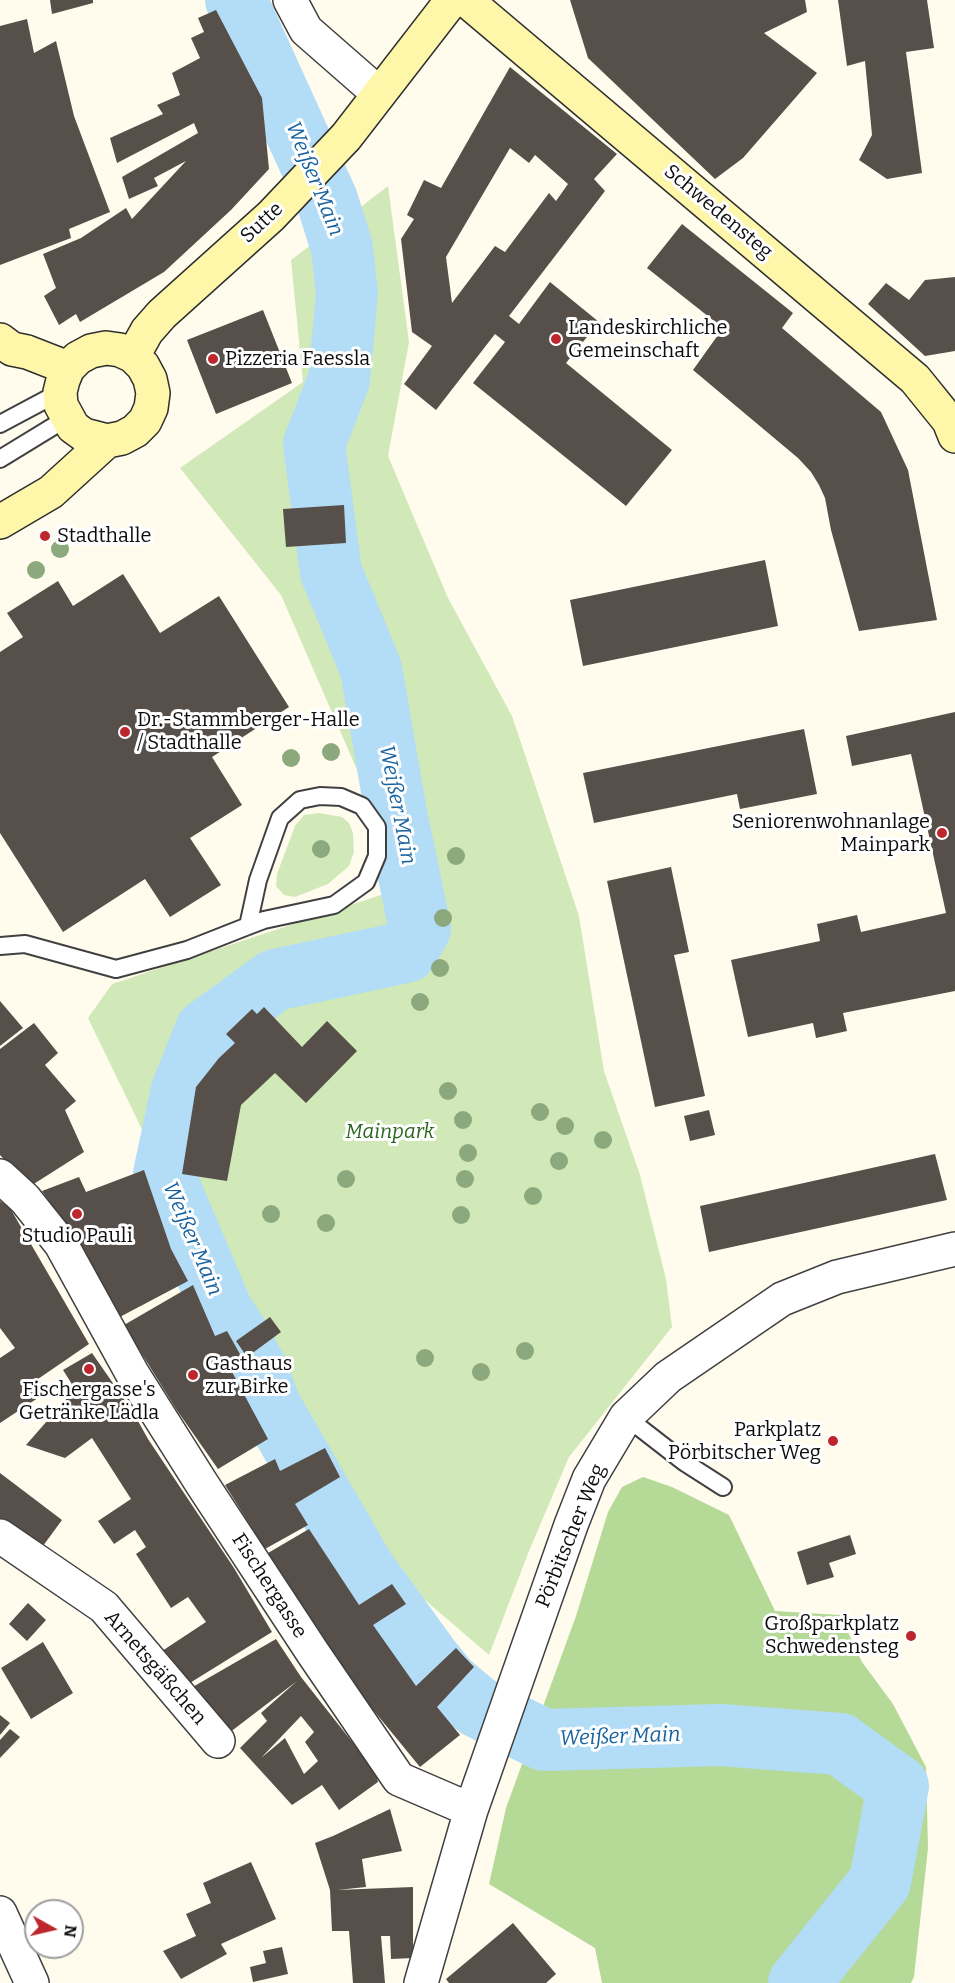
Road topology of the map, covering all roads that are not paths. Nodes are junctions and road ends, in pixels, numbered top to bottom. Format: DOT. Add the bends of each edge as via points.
graph roads {
  1 [pos="290,0"];
  2 [pos="452,0"];
  3 [pos="466,0"];
  4 [pos="378,93"];
  5 [pos="0,340"];
  6 [pos="133,356"];
  7 [pos="65,393"];
  8 [pos="0,424"];
  9 [pos="955,436"];
  10 [pos="108,441"];
  11 [pos="0,459"];
  12 [pos="0,522"];
  13 [pos="248,926"];
  14 [pos="0,946"];
  15 [pos="0,1176"];
  16 [pos="955,1249"];
  17 [pos="626,1417"];
  18 [pos="723,1486"];
  19 [pos="0,1536"];
  20 [pos="218,1741"];
  21 [pos="471,1810"];
  22 [pos="0,1913"];
  23 [pos="32,1983"];
  24 [pos="421,1983"];
  1 -- 4 [label="street" via="306,30"];
  2 -- 4 [label="street, Sutte"];
  3 -- 9 [label="street, Schwedensteg" via="915,379 949,421"];
  4 -- 6 [label="street, Sutte" via="346,137 271,216 162,314"];
  5 -- 7 [label="street" via="12,349 27,352"];
  6 -- 7 [label="street" via="106,348 78,358"];
  6 -- 10 [label="street" via="150,379 151,408 135,431"];
  7 -- 8 [label="lane"];
  7 -- 10 [label="street" via="73,427 84,435"];
  7 -- 11 [label="lane"];
  10 -- 12 [label="street" via="51,492"];
  13 -- 13 [label="lane" via="334,905 366,882 377,856 376,827 362,806 340,797 320,796 300,800 280,818 258,880"];
  13 -- 14 [label="lane" via="187,950 116,969 25,944"];
  15 -- 21 [label="street, Fischergasse" via="25,1199 61,1244 132,1373 202,1484 399,1779"];
  16 -- 17 [label="street, Pörbitscher Weg" via="837,1277 782,1299 668,1377"];
  17 -- 18 [label="lane" via="684,1462"];
  17 -- 21 [label="street, Pörbitscher Weg" via="586,1488"];
  19 -- 20 [label="street, Arnetsgäßchen" via="104,1607"];
  21 -- 24 [label="street"];
  22 -- 23 [label="street"];
}
